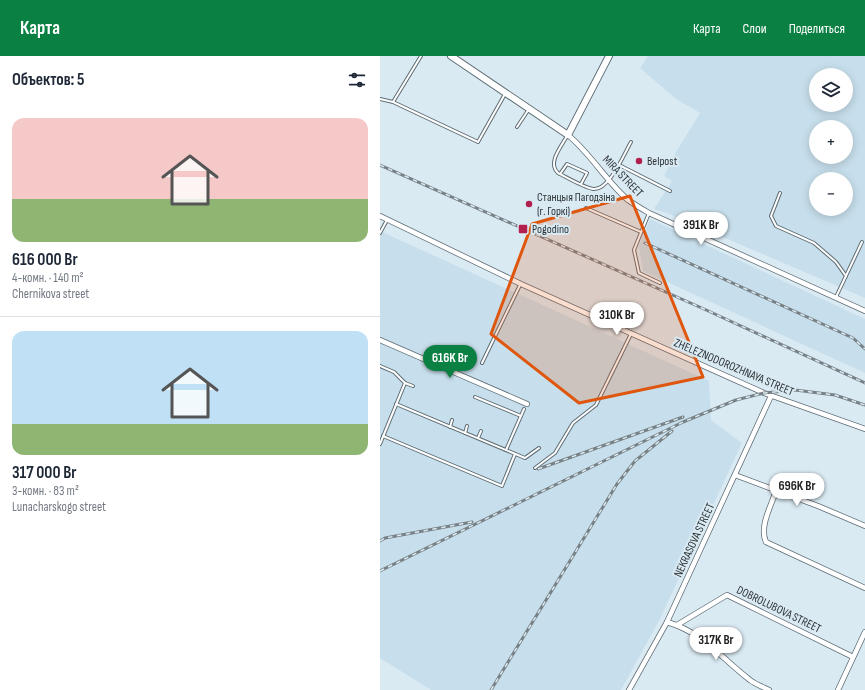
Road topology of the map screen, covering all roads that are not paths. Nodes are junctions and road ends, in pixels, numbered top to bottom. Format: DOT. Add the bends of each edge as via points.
graph roads {
  1 [pos="421,56"];
  2 [pos="451,56"];
  3 [pos="609,56"];
  4 [pos="505,92"];
  5 [pos="380,99"];
  6 [pos="393,102"];
  7 [pos="530,108"];
  8 [pos="516,127"];
  9 [pos="568,135"];
  10 [pos="630,142"];
  11 [pos="619,165"];
  12 [pos="560,174"];
  13 [pos="609,179"];
  14 [pos="581,184"];
  15 [pos="670,191"];
  16 [pos="780,193"];
  17 [pos="586,208"];
  18 [pos="649,214"];
  19 [pos="380,216"];
  20 [pos="387,220"];
  21 [pos="641,232"];
  22 [pos="380,233"];
  23 [pos="862,242"];
  24 [pos="846,276"];
  25 [pos="660,283"];
  26 [pos="521,284"];
  27 [pos="835,298"];
  28 [pos="865,311"];
  29 [pos="631,333"];
  30 [pos="380,340"];
  31 [pos="482,363"];
  32 [pos="380,366"];
  33 [pos="405,383"];
  34 [pos="413,386"];
  35 [pos="771,396"];
  36 [pos="475,397"];
  37 [pos="396,404"];
  38 [pos="527,404"];
  39 [pos="524,409"];
  40 [pos="521,416"];
  41 [pos="452,420"];
  42 [pos="468,426"];
  43 [pos="450,427"];
  44 [pos="865,429"];
  45 [pos="481,431"];
  46 [pos="465,433"];
  47 [pos="383,436"];
  48 [pos="478,438"];
  49 [pos="380,444"];
  50 [pos="538,448"];
  51 [pos="506,450"];
  52 [pos="515,454"];
  53 [pos="535,468"];
  54 [pos="735,475"];
  55 [pos="776,491"];
  56 [pos="865,526"];
  57 [pos="865,588"];
  58 [pos="667,622"];
  59 [pos="677,625"];
  60 [pos="865,632"];
  61 [pos="853,657"];
  62 [pos="629,690"];
  63 [pos="769,690"];
  64 [pos="838,690"];
  1 -- 6 [label="lane"];
  2 -- 4 [label="street, MIRA STREET"];
  3 -- 9 [label="street"];
  4 -- 6 [label="lane" via="478,142"];
  4 -- 7 [label="street, MIRA STREET"];
  5 -- 6 [label="lane"];
  7 -- 8 [label="lane"];
  7 -- 9 [label="street, MIRA STREET"];
  9 -- 12 [label="lane" via="553,161 555,170"];
  9 -- 13 [label="street, MIRA STREET"];
  10 -- 11 [label="lane"];
  11 -- 13 [label="lane"];
  11 -- 15 [label="lane"];
  12 -- 14 [label="lane"];
  12 -- 14 [label="lane" via="567,164 587,173"];
  13 -- 14 [label="lane" via="596,189"];
  13 -- 18 [label="street, MIRA STREET" via="629,200"];
  16 -- 24 [label="lane" via="772,216 776,226 814,243 836,262"];
  17 -- 21 [label="lane"];
  18 -- 21 [label="lane"];
  18 -- 27 [label="street, MIRA STREET"];
  19 -- 20 [label="street, ZHELEZNODOROZHNAYA STREET"];
  20 -- 22 [label="lane"];
  20 -- 26 [label="street, ZHELEZNODOROZHNAYA STREET"];
  21 -- 25 [label="lane" via="634,250 639,273"];
  23 -- 24 [label="lane"];
  24 -- 27 [label="lane"];
  26 -- 29 [label="street, ZHELEZNODOROZHNAYA STREET"];
  26 -- 31 [label="lane"];
  27 -- 28 [label="street, MIRA STREET"];
  29 -- 35 [label="street, ZHELEZNODOROZHNAYA STREET"];
  29 -- 53 [label="lane" via="596,405 573,423 554,453"];
  30 -- 38 [label="street"];
  32 -- 33 [label="lane" via="394,372"];
  33 -- 34 [label="lane"];
  33 -- 37 [label="lane"];
  35 -- 44 [label="street, ZHELEZNODOROZHNAYA STREET"];
  35 -- 54 [label="street, NEKRASOVA STREET"];
  36 -- 40 [label="lane"];
  37 -- 43 [label="lane"];
  37 -- 47 [label="lane"];
  39 -- 40 [label="lane"];
  40 -- 51 [label="lane"];
  41 -- 43 [label="lane"];
  42 -- 46 [label="lane"];
  43 -- 46 [label="lane"];
  45 -- 48 [label="lane"];
  46 -- 48 [label="lane"];
  47 -- 49 [label="lane"];
  47 -- 52 [label="lane" via="502,486"];
  48 -- 51 [label="lane"];
  50 -- 52 [label="lane" via="525,458"];
  51 -- 52 [label="lane"];
  54 -- 55 [label="street"];
  54 -- 58 [label="street, NEKRASOVA STREET"];
  55 -- 56 [label="street"];
  55 -- 57 [label="street" via="763,536 766,542"];
  58 -- 59 [label="street"];
  58 -- 62 [label="street, NEKRASOVA STREET"];
  59 -- 61 [label="street, DOBROLUBOVA STREET" via="727,595"];
  59 -- 63 [label="street" via="695,634 750,680"];
  60 -- 61 [label="street"];
  61 -- 64 [label="street"];
}
